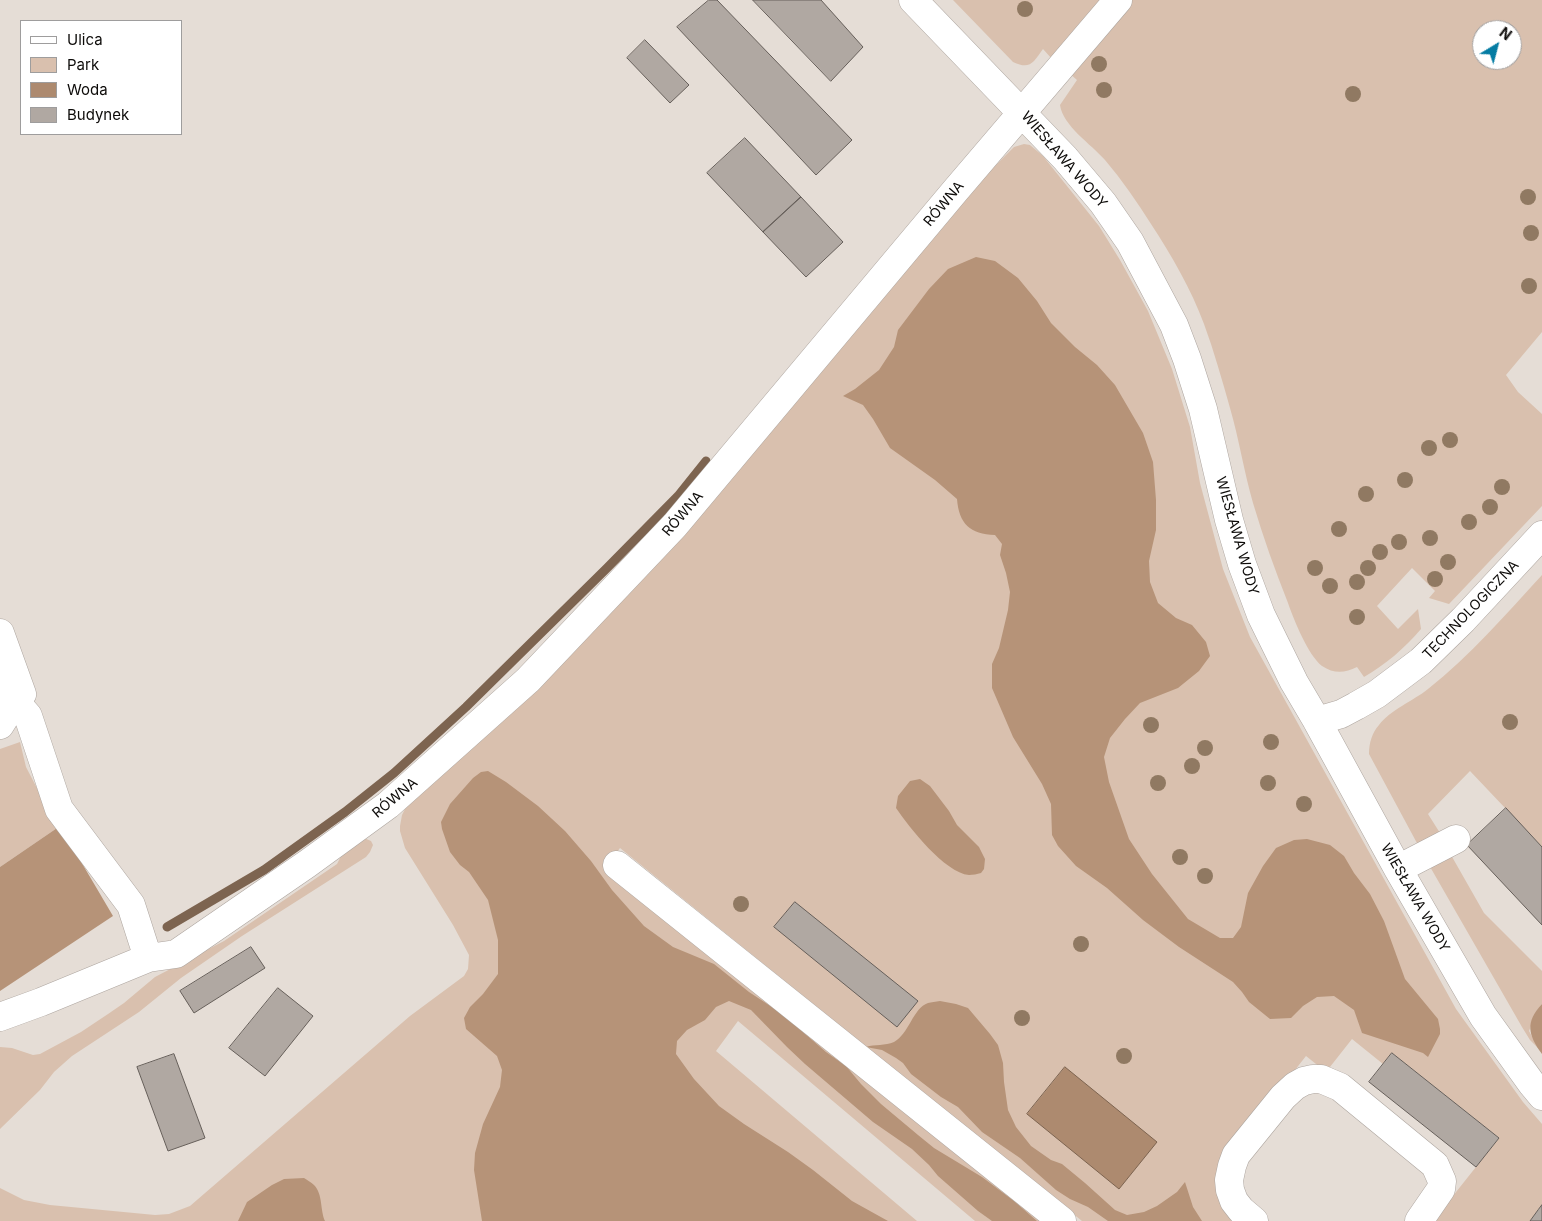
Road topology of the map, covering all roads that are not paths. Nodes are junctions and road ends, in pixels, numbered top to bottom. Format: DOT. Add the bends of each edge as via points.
graph roads {
  1 [pos="913,0"];
  2 [pos="1118,0"];
  3 [pos="1022,112"];
  4 [pos="1542,535"];
  5 [pos="0,633"];
  6 [pos="8,692"];
  7 [pos="1317,721"];
  8 [pos="0,725"];
  9 [pos="1456,839"];
  10 [pos="617,865"];
  11 [pos="1398,870"];
  12 [pos="148,958"];
  13 [pos="0,1017"];
  14 [pos="1542,1096"];
  15 [pos="1062,1221"];
  16 [pos="1254,1221"];
  17 [pos="1419,1221"];
  1 -- 3 [label="street, WIESŁAWA WODY"];
  2 -- 3 [label="street, RÓWNA"];
  3 -- 7 [label="street, WIESŁAWA WODY" via="1103,203 1130,242 1174,325 1203,409 1242,564 1261,615"];
  3 -- 12 [label="street, RÓWNA" via="675,525 528,680 388,805 176,954"];
  4 -- 7 [label="street, TECHNOLOGICZNA" via="1421,661 1377,694 1341,714"];
  5 -- 6 [label="street" via="22,694"];
  6 -- 8 [label="street"];
  6 -- 12 [label="street" via="28,716 59,809 131,905"];
  7 -- 11 [label="street, WIESŁAWA WODY"];
  9 -- 11 [label="street"];
  10 -- 15 [label="street"];
  11 -- 14 [label="street, WIESŁAWA WODY" via="1483,1016"];
  12 -- 13 [label="street"];
  16 -- 17 [label="street" via="1234,1202 1230,1190 1228,1180 1236,1155 1289,1091 1313,1079 1329,1082 1348,1093 1435,1165 1442,1181 1441,1189"];
}
